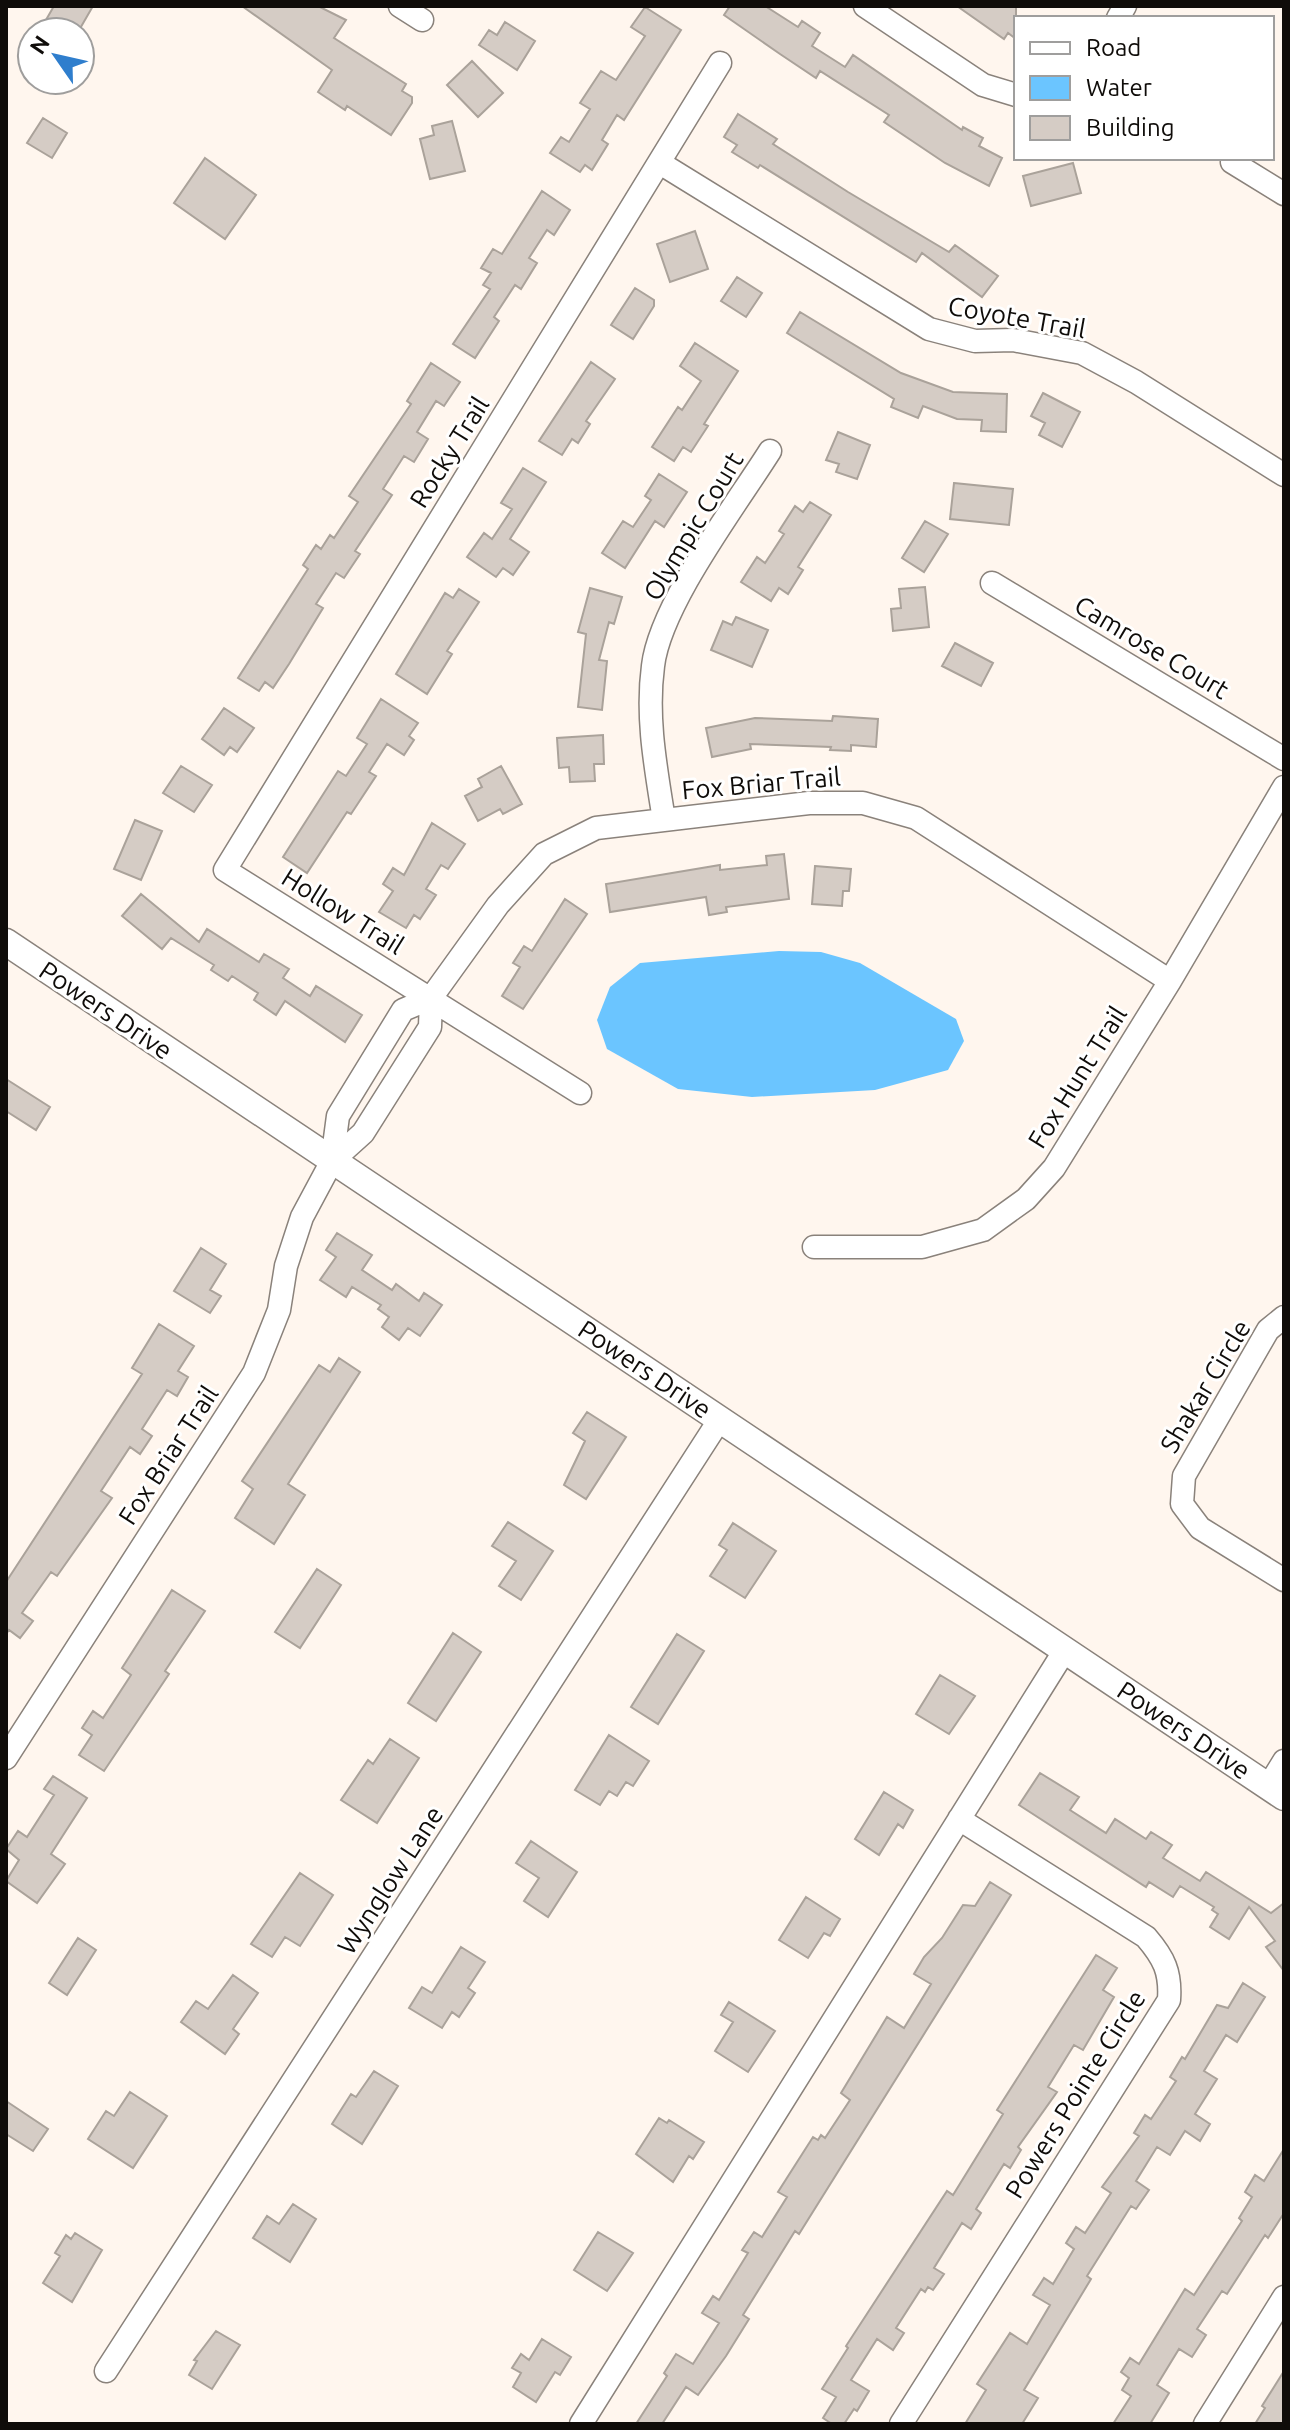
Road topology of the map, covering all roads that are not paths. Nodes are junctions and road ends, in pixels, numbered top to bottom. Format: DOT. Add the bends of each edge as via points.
graph roads {
  1 [pos="400,6"];
  2 [pos="865,6"];
  3 [pos="422,20"];
  4 [pos="720,63"];
  5 [pos="1014,94"];
  6 [pos="1232,162"];
  7 [pos="660,163"];
  8 [pos="1284,194"];
  9 [pos="770,451"];
  10 [pos="1284,475"];
  11 [pos="992,583"];
  12 [pos="1284,759"];
  13 [pos="1284,787"];
  14 [pos="664,820"];
  15 [pos="225,870"];
  16 [pos="6,942"];
  17 [pos="1170,981"];
  18 [pos="431,998"];
  19 [pos="580,1093"];
  20 [pos="332,1161"];
  21 [pos="814,1247"];
  22 [pos="1284,1317"];
  23 [pos="720,1419"];
  24 [pos="1284,1580"];
  25 [pos="1065,1650"];
  26 [pos="6,1758"];
  27 [pos="1284,1761"];
  28 [pos="1276,1792"];
  29 [pos="959,1819"];
  30 [pos="1284,2297"];
  31 [pos="106,2371"];
  32 [pos="581,2424"];
  33 [pos="901,2424"];
  34 [pos="1205,2424"];
  1 -- 3 [label="street"];
  2 -- 5 [label="street" via="983,85"];
  4 -- 7 [label="street, Rocky Trail"];
  6 -- 8 [label="street"];
  7 -- 10 [label="street, Coyote Trail" via="929,329 975,341 1013,340 1082,353"];
  7 -- 15 [label="street, Rocky Trail"];
  9 -- 14 [label="street, Olympic Court" via="677,597 653,663 650,727"];
  11 -- 12 [label="street, Camrose Court"];
  13 -- 17 [label="street, Fox Hunt Trail"];
  14 -- 17 [label="street, Fox Briar Trail" via="809,803 863,803 916,818"];
  14 -- 18 [label="street, Fox Briar Trail" via="596,828 544,854 498,905"];
  15 -- 18 [label="street, Hollow Trail"];
  16 -- 20 [label="street, Powers Drive"];
  17 -- 21 [label="street, Fox Hunt Trail" via="1054,1168 1026,1199 983,1230 922,1247"];
  18 -- 19 [label="street, Hollow Trail"];
  18 -- 20 [label="street, Fox Briar Trail" via="430,1027 363,1133"];
  18 -- 20 [label="street, Fox Briar Trail" via="403,1010 338,1116"];
  20 -- 23 [label="street, Powers Drive"];
  20 -- 26 [label="street, Fox Briar Trail" via="302,1217 279,1310 254,1373"];
  22 -- 24 [label="street, Shakar Circle" via="1268,1330 1184,1476 1182,1504 1200,1528"];
  23 -- 25 [label="street, Powers Drive"];
  23 -- 31 [label="street, Wynglow Lane"];
  25 -- 28 [label="street, Powers Drive"];
  25 -- 29 [label="street"];
  27 -- 28 [label="street"];
  29 -- 32 [label="street"];
  29 -- 33 [label="street, Powers Pointe Circle" via="1146,1937 1171,1976 1169,2000"];
  30 -- 34 [label="street"];
}
